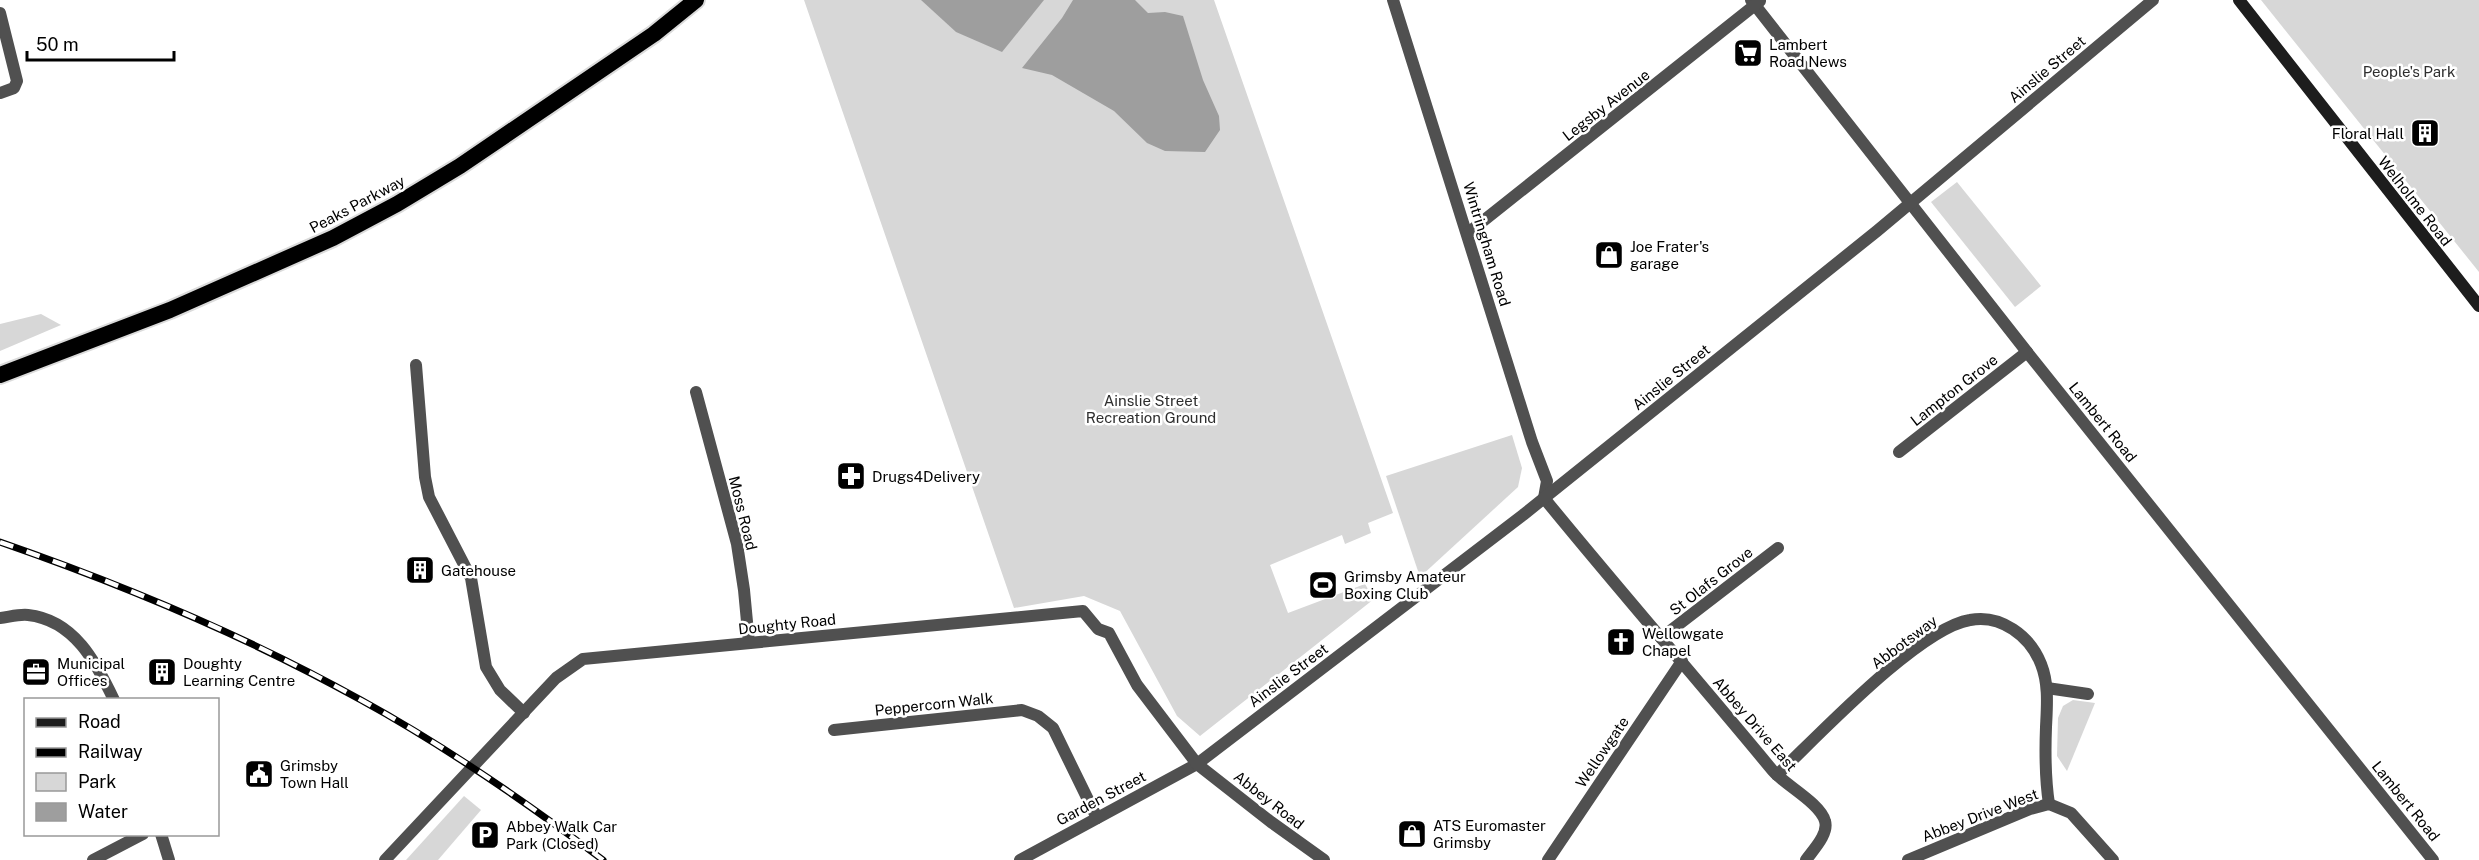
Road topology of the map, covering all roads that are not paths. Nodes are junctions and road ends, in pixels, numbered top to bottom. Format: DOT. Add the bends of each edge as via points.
graph roads {
  1 [pos="696,0"];
  2 [pos="1393,0"];
  3 [pos="2153,0"];
  4 [pos="2239,0"];
  5 [pos="1756,2"];
  6 [pos="0,13"];
  7 [pos="0,93"];
  8 [pos="1911,203"];
  9 [pos="1468,233"];
  10 [pos="2479,306"];
  11 [pos="2027,352"];
  12 [pos="416,365"];
  13 [pos="0,375"];
  14 [pos="696,392"];
  15 [pos="1899,452"];
  16 [pos="1544,498"];
  17 [pos="1778,548"];
  18 [pos="0,618"];
  19 [pos="1661,638"];
  20 [pos="749,643"];
  21 [pos="1682,661"];
  22 [pos="2047,688"];
  23 [pos="2088,694"];
  24 [pos="113,698"];
  25 [pos="524,713"];
  26 [pos="834,730"];
  27 [pos="1197,764"];
  28 [pos="1777,775"];
  29 [pos="2049,804"];
  30 [pos="1097,818"];
  31 [pos="139,836"];
  32 [pos="162,836"];
  33 [pos="93,860"];
  34 [pos="169,860"];
  35 [pos="385,860"];
  36 [pos="1020,860"];
  37 [pos="1324,860"];
  38 [pos="1548,860"];
  39 [pos="1806,860"];
  40 [pos="1908,860"];
  41 [pos="2113,860"];
  42 [pos="2433,860"];
  1 -- 13 [label="highway, Peaks Parkway" via="654,34 460,166 397,204 333,238 170,310"];
  2 -- 9 [label="street, Wintringham Road"];
  3 -- 8 [label="street, Ainslie Street"];
  4 -- 10 [label="main road, Welholme Road"];
  5 -- 8 [label="street, Lambert Road"];
  5 -- 9 [label="street, Legsby Avenue"];
  6 -- 7 [label="street" via="17,72 14,88"];
  8 -- 11 [label="street, Lambert Road"];
  8 -- 16 [label="street, Ainslie Street"];
  9 -- 16 [label="street, Wintringham Road" via="1547,481"];
  11 -- 15 [label="street, Lampton Grove"];
  11 -- 42 [label="street, Lambert Road"];
  12 -- 25 [label="street" via="424,477 429,497 471,578 486,667 500,690"];
  14 -- 20 [label="street, Moss Road" via="736,544"];
  16 -- 19 [label="street, Abbey Drive East"];
  16 -- 27 [label="street, Ainslie Street"];
  17 -- 19 [label="street, St Olafs Grove"];
  18 -- 24 [label="street" via="39,617 70,632 94,660"];
  19 -- 21 [label="street, Abbey Drive East"];
  20 -- 25 [label="street, Doughty Road" via="583,659 556,678"];
  20 -- 27 [label="street, Doughty Road" via="1083,611 1098,629 1109,633 1137,686"];
  21 -- 28 [label="street, Abbey Drive East"];
  21 -- 38 [label="street, Wellowgate"];
  22 -- 23 [label="street"];
  22 -- 28 [label="street, Abbotsway" via="2041,662 2018,633 1995,621 1969,620 1896,663"];
  22 -- 29 [label="street, Abbotsway" via="2045,779"];
  25 -- 35 [label="street, Doughty Road"];
  26 -- 30 [label="street, Peppercorn Walk" via="1022,710 1053,728"];
  27 -- 30 [label="street, Garden Street"];
  27 -- 37 [label="street, Abbey Road"];
  28 -- 39 [label="street, Abbey Drive East" via="1822,813 1826,823"];
  29 -- 40 [label="street, Abbey Drive West" via="2030,808"];
  29 -- 41 [label="street, Abbey Drive West" via="2072,813"];
  30 -- 36 [label="street, Garden Street"];
  31 -- 33 [label="street"];
  32 -- 34 [label="street"];
}
